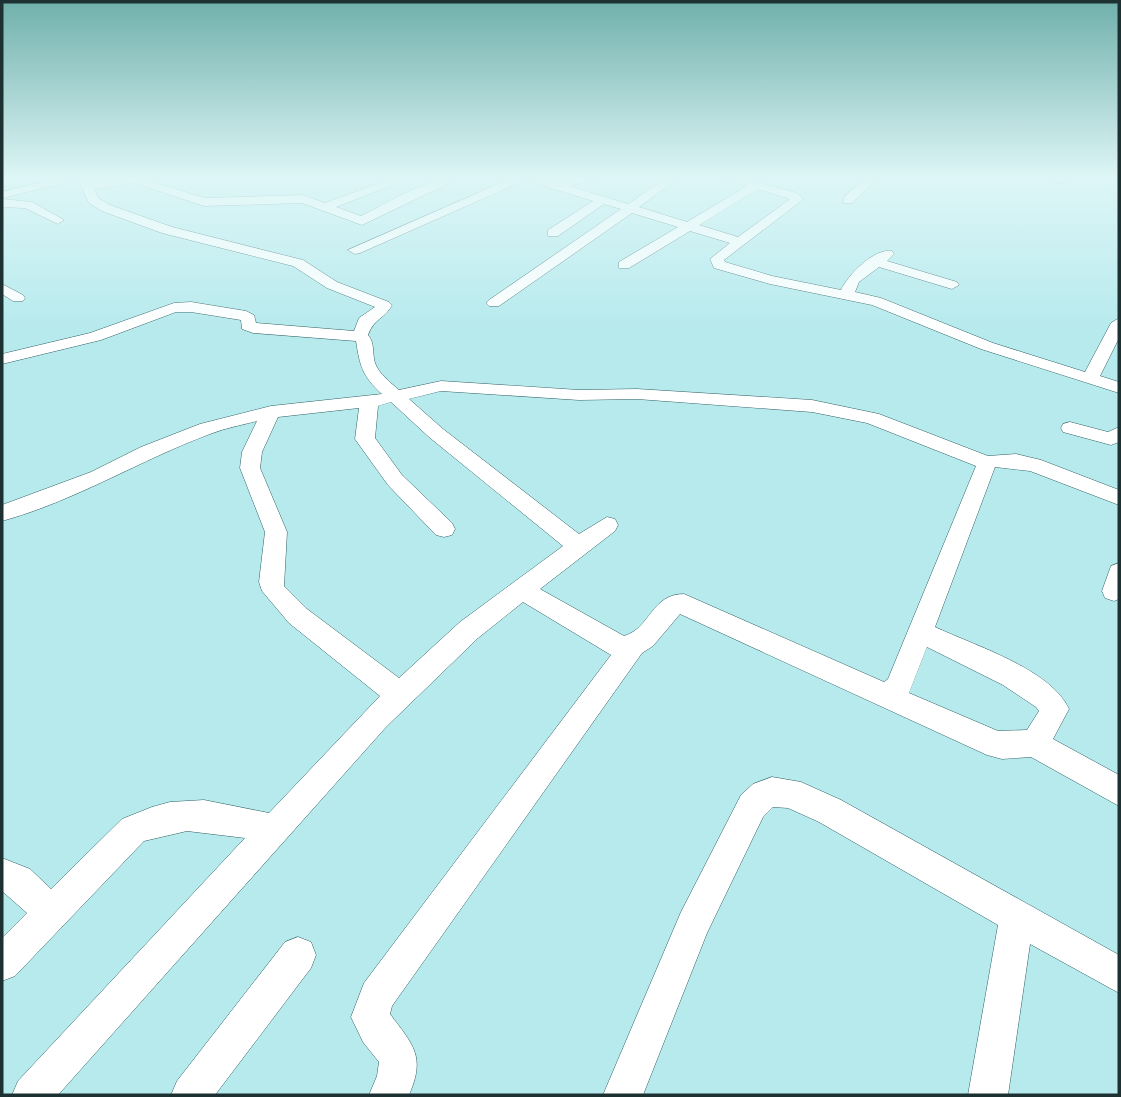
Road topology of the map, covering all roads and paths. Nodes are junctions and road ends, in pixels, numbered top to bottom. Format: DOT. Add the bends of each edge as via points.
graph roads {
  1 [pos="162,228"];
  2 [pos="405,228"];
  3 [pos="560,228"];
  4 [pos="602,228"];
  5 [pos="685,228"];
  6 [pos="696,228"];
  7 [pos="756,228"];
  8 [pos="553,233"];
  9 [pos="738,241"];
  10 [pos="355,250"];
  11 [pos="891,252"];
  12 [pos="877,262"];
  13 [pos="624,265"];
  14 [pos="952,285"];
  15 [pos="2,288"];
  16 [pos="846,295"];
  17 [pos="18,298"];
  18 [pos="494,303"];
  19 [pos="1119,323"];
  20 [pos="360,336"];
  21 [pos="2,359"];
  22 [pos="1090,378"];
  23 [pos="1119,388"];
  24 [pos="397,396"];
  25 [pos="369,402"];
  26 [pos="271,412"];
  27 [pos="1070,428"];
  28 [pos="1119,433"];
  29 [pos="987,463"];
  30 [pos="1119,498"];
  31 [pos="2,513"];
  32 [pos="607,525"];
  33 [pos="444,529"];
  34 [pos="579,546"];
  35 [pos="522,590"];
  36 [pos="920,632"];
  37 [pos="632,647"];
  38 [pos="883,694"];
  39 [pos="400,695"];
  40 [pos="1035,744"];
  41 [pos="1119,791"];
  42 [pos="274,830"];
  43 [pos="2,874"];
  44 [pos="51,913"];
  45 [pos="1017,917"];
  46 [pos="298,955"];
  47 [pos="2,962"];
  48 [pos="1119,975"];
  49 [pos="32,1095"];
  50 [pos="191,1095"];
  51 [pos="390,1095"];
  52 [pos="624,1095"];
  53 [pos="988,1095"];
  1 -- 20 [label="street" via="298,262 332,285 384,305 365,321"];
  2 -- 10 [label="street"];
  3 -- 8 [label="street"];
  4 -- 18 [label="street"];
  5 -- 13 [label="street"];
  6 -- 9 [label="street"];
  7 -- 9 [label="street"];
  9 -- 16 [label="street" via="716,262 770,280"];
  11 -- 12 [label="street"];
  12 -- 14 [label="street"];
  12 -- 16 [label="street" via="853,280"];
  15 -- 17 [label="street"];
  16 -- 22 [label="street" via="876,301 967,339"];
  19 -- 22 [label="street"];
  20 -- 21 [label="street" via="253,328 246,324 246,316 183,307 76,342"];
  20 -- 24 [label="street" via="371,373"];
  22 -- 23 [label="street"];
  24 -- 25 [label="street"];
  24 -- 29 [label="street" via="453,386 812,406 872,418"];
  24 -- 34 [label="street" via="436,433"];
  25 -- 26 [label="street"];
  25 -- 33 [label="street" via="365,439 395,480"];
  26 -- 31 [label="street" via="183,437 98,477"];
  26 -- 39 [label="street" via="252,452 250,468 276,532 274,591 298,617"];
  27 -- 28 [label="street" via="1111,439"];
  29 -- 30 [label="street" via="1023,462"];
  29 -- 36 [label="street"];
  32 -- 34 [label="street"];
  34 -- 35 [label="street"];
  35 -- 37 [label="street" via="611,643"];
  35 -- 39 [label="street" via="469,630"];
  36 -- 38 [label="street" via="900,686 894,693"];
  36 -- 40 [label="street" via="1049,700 1055,709"];
  37 -- 38 [label="street" via="642,642 674,604 684,604"];
  37 -- 51 [label="street" via="377,996 370,1017 399,1056 400,1070"];
  38 -- 40 [label="street" via="997,745"];
  39 -- 42 [label="street"];
  40 -- 41 [label="street"];
  42 -- 44 [label="street" via="202,814 149,823 133,830"];
  42 -- 49 [label="street"];
  43 -- 44 [label="street" via="18,881"];
  44 -- 47 [label="street"];
  45 -- 48 [label="street"];
  45 -- 52 [label="street" via="804,799 771,791 761,795 693,924"];
  45 -- 53 [label="street"];
  46 -- 50 [label="street"];
}
